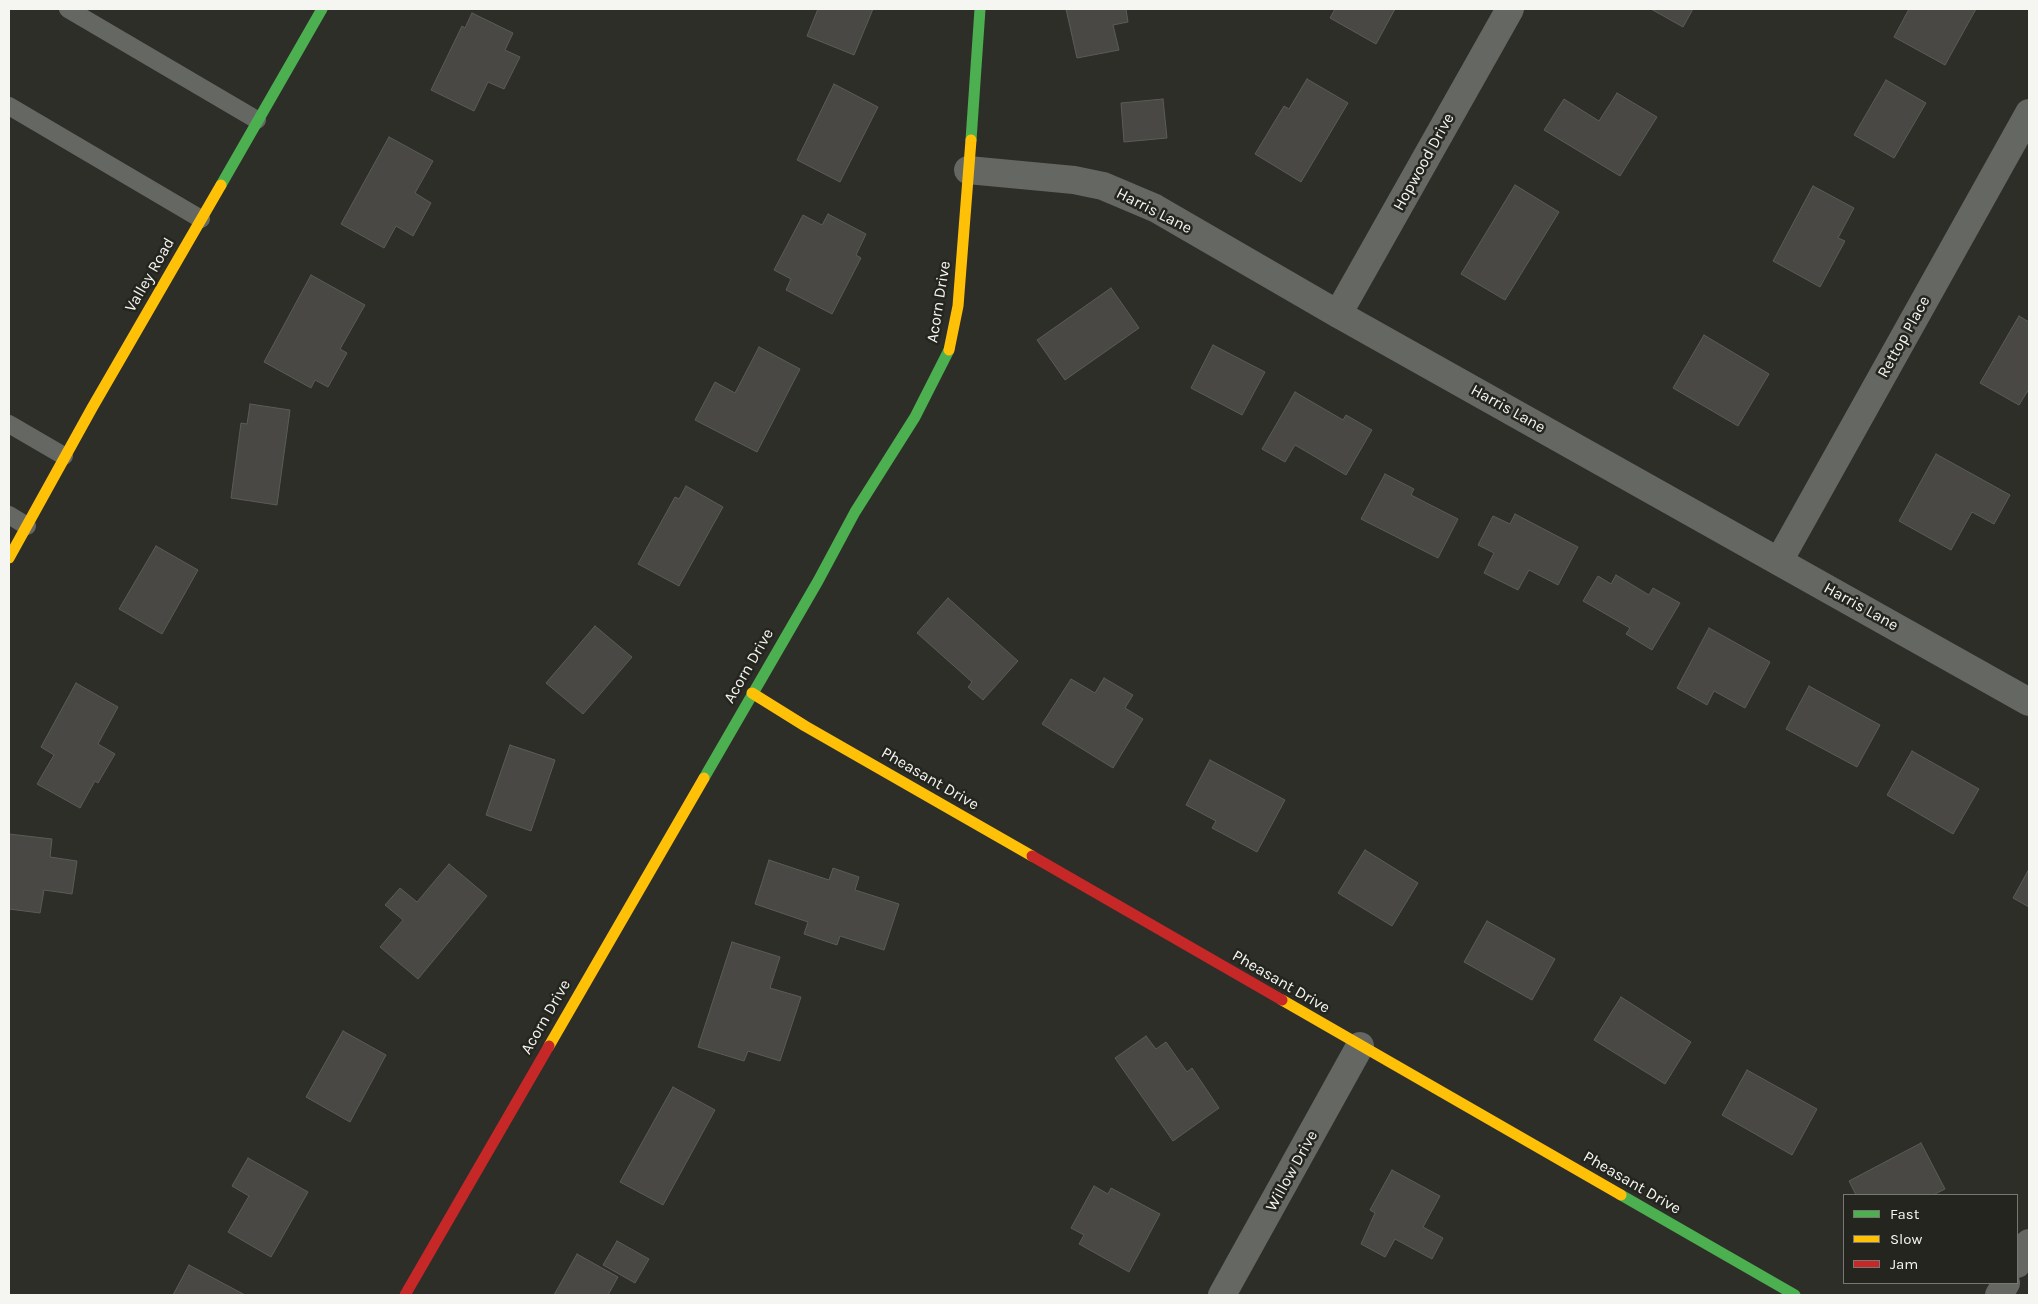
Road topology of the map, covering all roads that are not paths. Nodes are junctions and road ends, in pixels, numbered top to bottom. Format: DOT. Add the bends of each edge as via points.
graph roads {
  1 [pos="68,9"];
  2 [pos="322,9"];
  3 [pos="980,9"];
  4 [pos="1510,9"];
  5 [pos="9,106"];
  6 [pos="2029,113"];
  7 [pos="257,120"];
  8 [pos="968,170"];
  9 [pos="201,218"];
  10 [pos="1338,314"];
  11 [pos="9,424"];
  12 [pos="64,456"];
  13 [pos="9,515"];
  14 [pos="27,526"];
  15 [pos="9,558"];
  16 [pos="1779,561"];
  17 [pos="752,694"];
  18 [pos="2029,702"];
  19 [pos="1360,1046"];
  20 [pos="2029,1243"];
  21 [pos="2018,1262"];
  22 [pos="2005,1284"];
  23 [pos="405,1295"];
  24 [pos="1222,1295"];
  25 [pos="1795,1295"];
  26 [pos="1999,1295"];
  1 -- 7 [label="lane"];
  2 -- 7 [label="street, Valley Road"];
  3 -- 8 [label="street, Acorn Drive"];
  4 -- 10 [label="street, Hopwood Drive"];
  5 -- 9 [label="lane"];
  6 -- 16 [label="street, Rettop Place"];
  7 -- 9 [label="street, Valley Road"];
  8 -- 10 [label="street, Harris Lane" via="1074,180 1103,186 1155,208"];
  8 -- 17 [label="street, Acorn Drive" via="958,306 949,350 915,417 855,512"];
  9 -- 12 [label="street, Valley Road"];
  10 -- 16 [label="street, Harris Lane"];
  11 -- 12 [label="lane"];
  12 -- 14 [label="street, Valley Road"];
  13 -- 14 [label="lane"];
  14 -- 15 [label="street, Valley Road"];
  16 -- 18 [label="street, Harris Lane"];
  17 -- 19 [label="street, Pheasant Drive"];
  17 -- 23 [label="street, Acorn Drive"];
  19 -- 24 [label="street, Willow Drive"];
  19 -- 25 [label="street, Pheasant Drive"];
  20 -- 21 [label="street"];
  22 -- 26 [label="street"];
}
